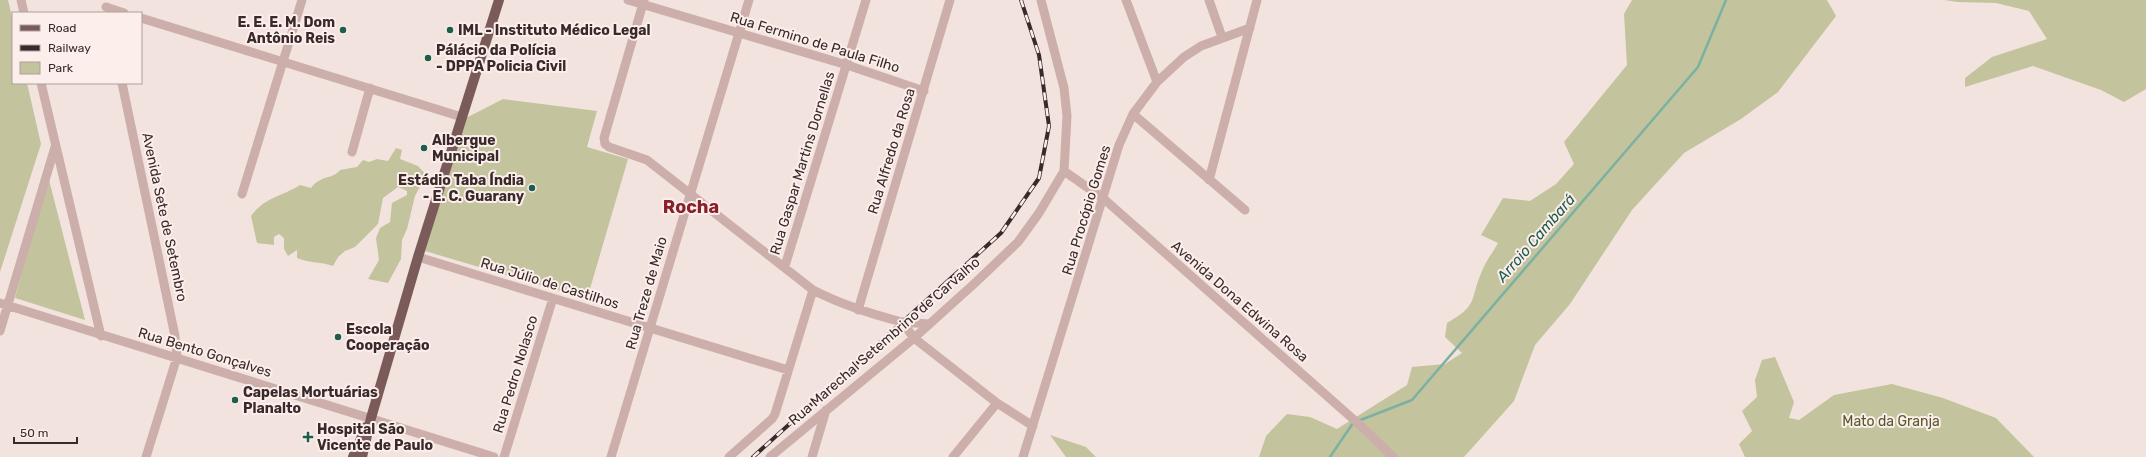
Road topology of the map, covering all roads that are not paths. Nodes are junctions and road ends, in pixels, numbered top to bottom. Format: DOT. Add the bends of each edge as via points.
graph roads {
  1 [pos="21,0"];
  2 [pos="302,0"];
  3 [pos="499,0"];
  4 [pos="628,0"];
  5 [pos="749,0"];
  6 [pos="866,0"];
  7 [pos="950,0"];
  8 [pos="1041,0"];
  9 [pos="1126,0"];
  10 [pos="1209,0"];
  11 [pos="1257,0"];
  12 [pos="644,2"];
  13 [pos="106,7"];
  14 [pos="24,12"];
  15 [pos="121,12"];
  16 [pos="142,18"];
  17 [pos="1250,28"];
  18 [pos="740,33"];
  19 [pos="1222,37"];
  20 [pos="283,63"];
  21 [pos="847,65"];
  22 [pos="1157,82"];
  23 [pos="41,84"];
  24 [pos="122,84"];
  25 [pos="370,88"];
  26 [pos="924,91"];
  27 [pos="1133,114"];
  28 [pos="462,117"];
  29 [pos="56,146"];
  30 [pos="352,152"];
  31 [pos="1064,171"];
  32 [pos="1209,180"];
  33 [pos="242,194"];
  34 [pos="689,194"];
  35 [pos="1104,199"];
  36 [pos="1245,210"];
  37 [pos="418,257"];
  38 [pos="785,266"];
  39 [pos="813,290"];
  40 [pos="553,298"];
  41 [pos="4,304"];
  42 [pos="858,310"];
  43 [pos="902,322"];
  44 [pos="929,324"];
  45 [pos="650,328"];
  46 [pos="0,331"];
  47 [pos="100,336"];
  48 [pos="914,338"];
  49 [pos="177,357"];
  50 [pos="788,370"];
  51 [pos="997,403"];
  52 [pos="826,410"];
  53 [pos="371,418"];
  54 [pos="1033,426"];
  55 [pos="146,457"];
  56 [pos="353,457"];
  57 [pos="362,457"];
  58 [pos="494,457"];
  59 [pos="504,457"];
  60 [pos="611,457"];
  61 [pos="729,457"];
  62 [pos="770,457"];
  63 [pos="812,457"];
  64 [pos="953,457"];
  65 [pos="1023,457"];
  66 [pos="1393,457"];
  1 -- 14 [label="street"];
  2 -- 20 [label="street"];
  3 -- 28 [label="main road"];
  4 -- 12 [label="street, Rua Fermino de Paula Filho"];
  5 -- 18 [label="street, Rua Treze de Maio"];
  6 -- 21 [label="street, Rua Gaspar Martins Dornellas"];
  7 -- 26 [label="street, Rua Alfredo da Rosa"];
  8 -- 31 [label="street, Rua Marechal Setembrino de Carvalho" via="1064,88 1067,116"];
  9 -- 22 [label="street"];
  10 -- 19 [label="street"];
  11 -- 17 [label="street"];
  12 -- 18 [label="street, Rua Fermino de Paula Filho"];
  12 -- 34 [label="street" via="604,138 605,144 647,160"];
  13 -- 15 [label="street"];
  16 -- 20 [label="street"];
  17 -- 19 [label="street, Rua Procópio Gomes"];
  17 -- 32 [label="street"];
  18 -- 21 [label="street, Rua Fermino de Paula Filho"];
  18 -- 34 [label="street, Rua Treze de Maio"];
  19 -- 22 [label="street, Rua Procópio Gomes" via="1184,57"];
  20 -- 25 [label="street"];
  20 -- 33 [label="street"];
  21 -- 26 [label="street, Rua Fermino de Paula Filho"];
  21 -- 38 [label="street, Rua Gaspar Martins Dornellas"];
  22 -- 27 [label="street, Rua Procópio Gomes"];
  23 -- 29 [label="street"];
  24 -- 49 [label="street, Avenida Sete de Setembro" via="175,336"];
  25 -- 28 [label="street"];
  25 -- 30 [label="street"];
  26 -- 42 [label="street, Rua Alfredo da Rosa"];
  27 -- 32 [label="street"];
  27 -- 35 [label="street, Rua Procópio Gomes" via="1120,145"];
  28 -- 37 [label="main road"];
  29 -- 41 [label="street"];
  29 -- 47 [label="street"];
  31 -- 35 [label="street, Avenida Dona Edwina Rosa"];
  31 -- 44 [label="street, Rua Marechal Setembrino de Carvalho" via="1018,242"];
  32 -- 36 [label="street"];
  34 -- 38 [label="street"];
  34 -- 45 [label="street, Rua Treze de Maio"];
  35 -- 54 [label="street, Rua Procópio Gomes"];
  35 -- 66 [label="street, Avenida Dona Edwina Rosa"];
  37 -- 40 [label="street, Rua Júlio de Castilhos"];
  37 -- 53 [label="main road"];
  38 -- 39 [label="street"];
  39 -- 42 [label="street"];
  39 -- 50 [label="street"];
  40 -- 45 [label="street, Rua Júlio de Castilhos"];
  40 -- 59 [label="street, Rua Pedro Nolasco"];
  41 -- 46 [label="street"];
  41 -- 47 [label="street, Rua Bento Gonçalves"];
  42 -- 43 [label="street"];
  43 -- 44 [label="street"];
  43 -- 48 [label="street"];
  44 -- 48 [label="street, Rua Marechal Setembrino de Carvalho"];
  45 -- 50 [label="street, Rua Júlio de Castilhos"];
  45 -- 60 [label="street, Rua Treze de Maio"];
  47 -- 49 [label="street, Rua Bento Gonçalves"];
  48 -- 51 [label="street"];
  48 -- 52 [label="street, Rua Marechal Setembrino de Carvalho"];
  49 -- 53 [label="street, Rua Bento Gonçalves"];
  49 -- 55 [label="street"];
  50 -- 61 [label="street" via="772,419"];
  51 -- 54 [label="street"];
  51 -- 64 [label="street"];
  52 -- 62 [label="street, Rua Marechal Setembrino de Carvalho"];
  52 -- 63 [label="street"];
  53 -- 56 [label="main road"];
  53 -- 57 [label="main road"];
  53 -- 58 [label="street, Rua Bento Gonçalves"];
  54 -- 65 [label="street, Rua Procópio Gomes"];
}
